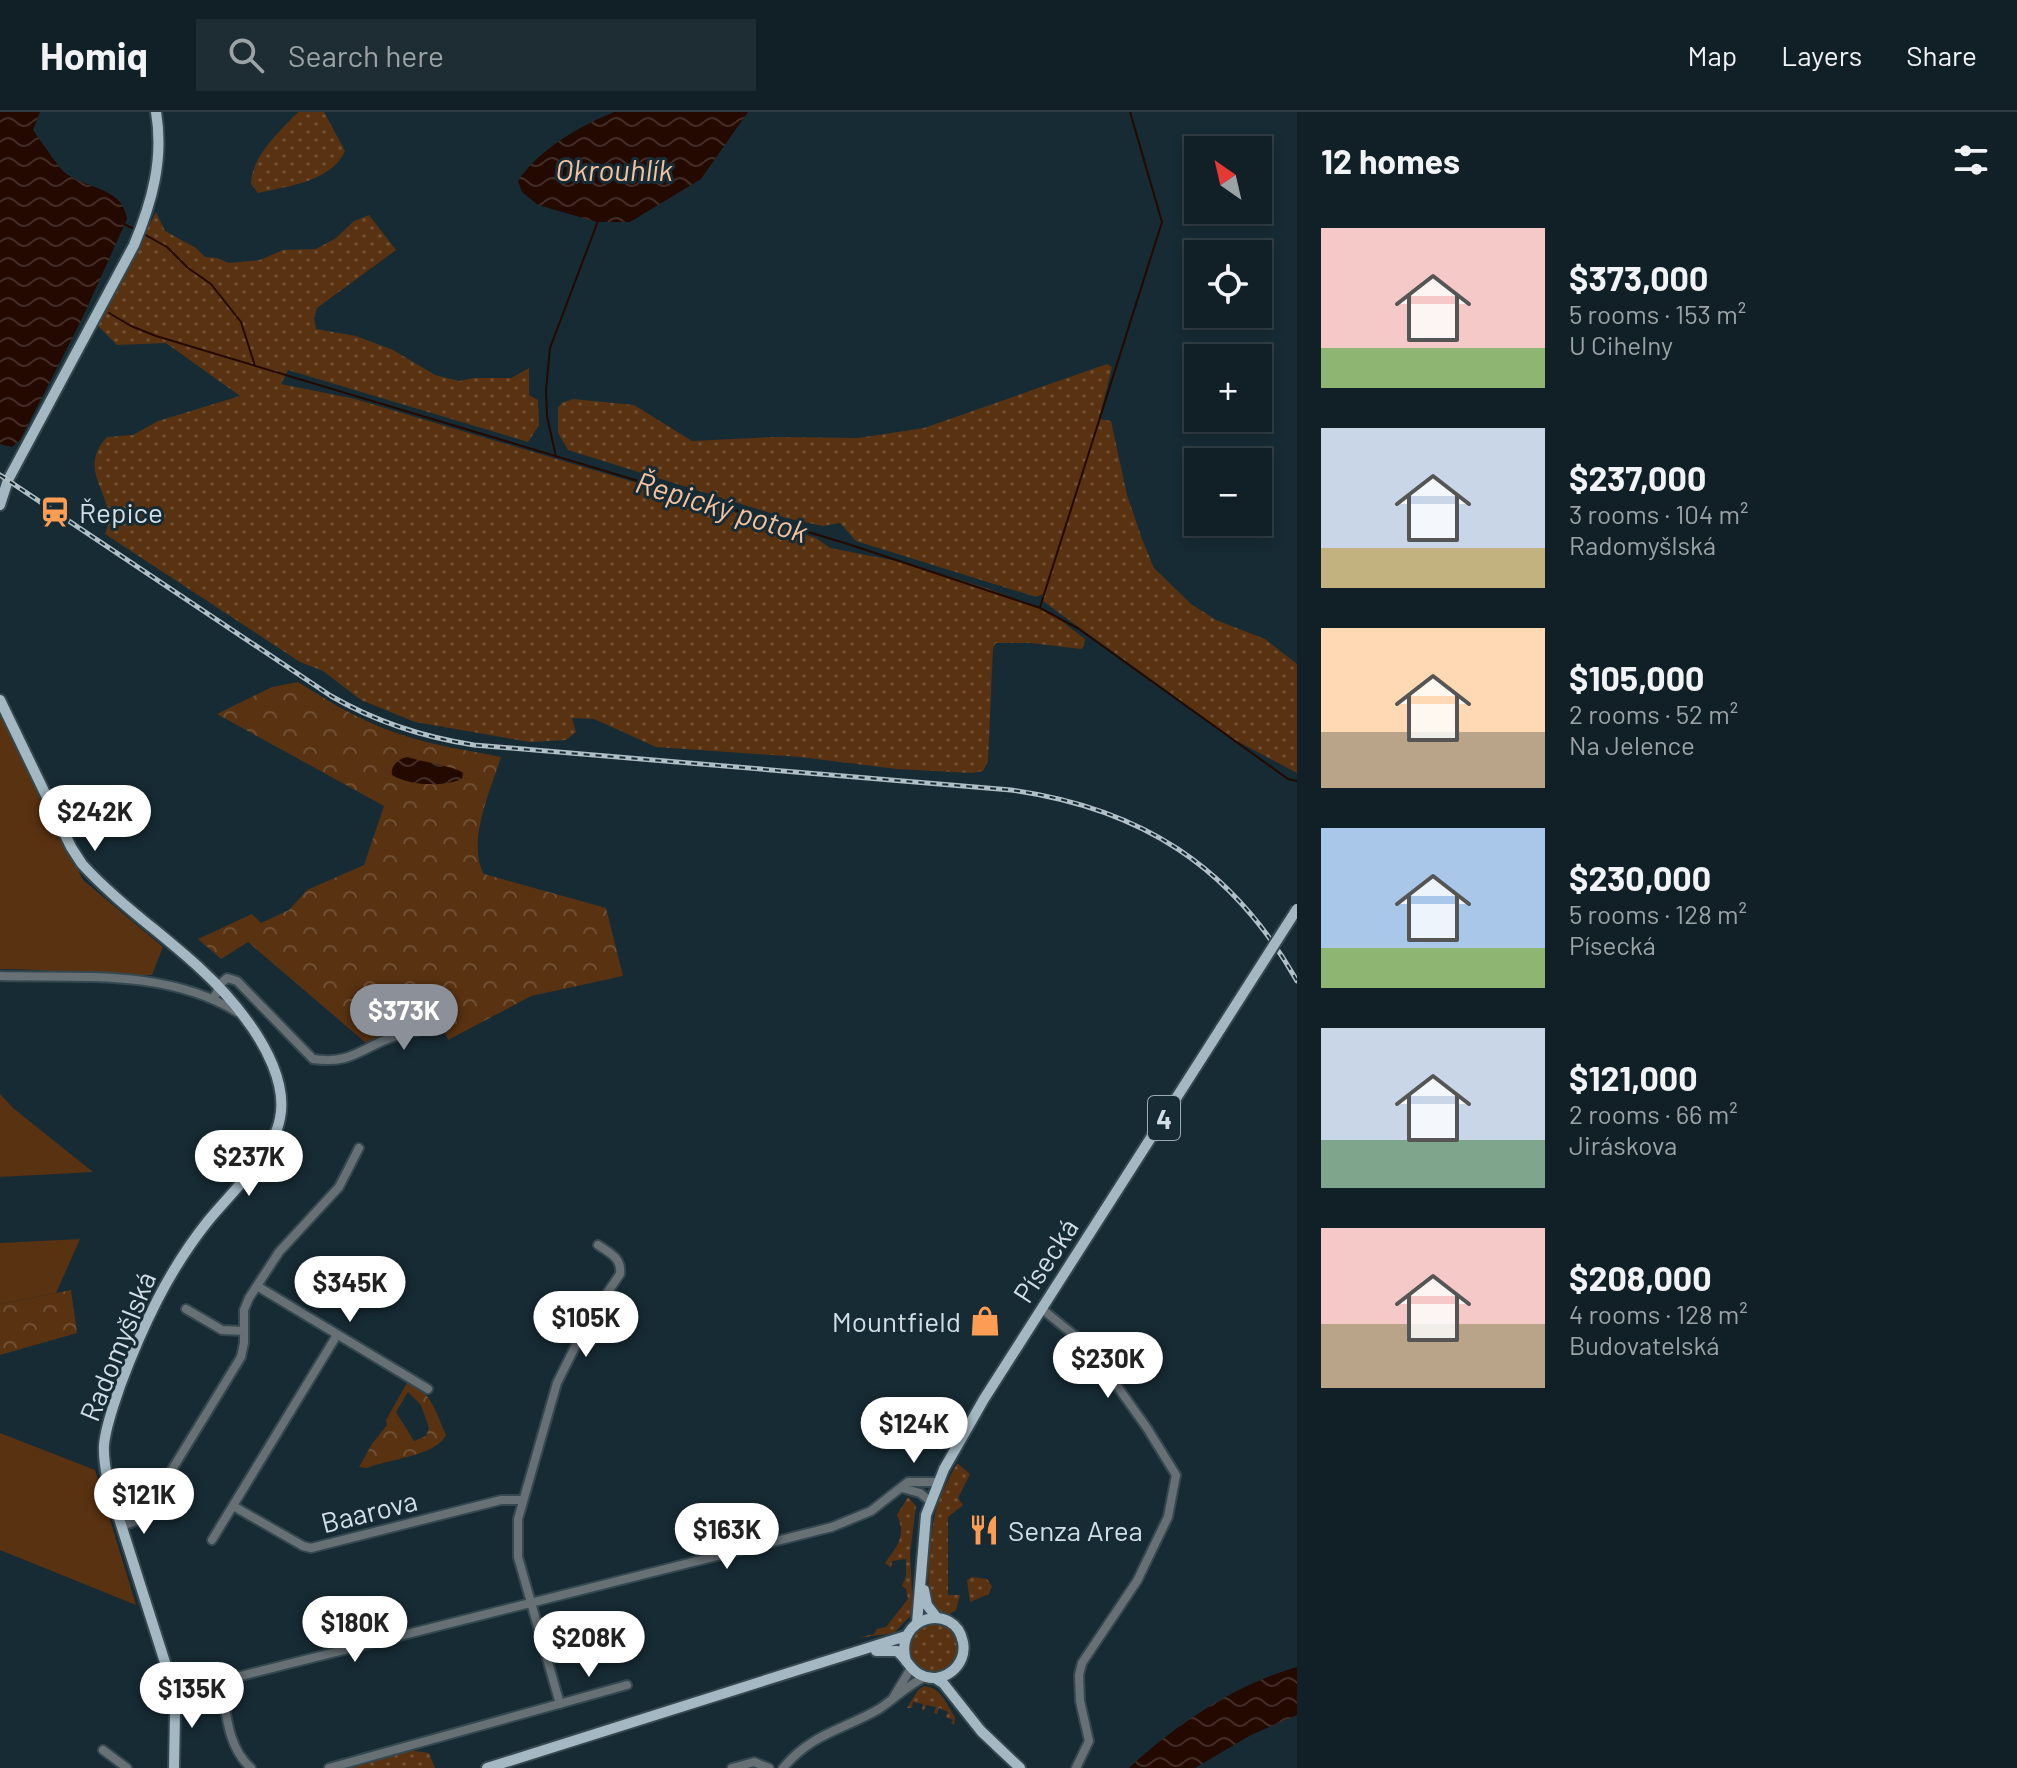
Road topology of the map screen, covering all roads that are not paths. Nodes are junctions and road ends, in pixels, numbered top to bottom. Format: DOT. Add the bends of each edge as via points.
graph roads {
  1 [pos="156,112"];
  2 [pos="0,505"];
  3 [pos="0,700"];
  4 [pos="1297,909"];
  5 [pos="0,976"];
  6 [pos="218,986"];
  7 [pos="213,998"];
  8 [pos="245,1017"];
  9 [pos="441,1026"];
  10 [pos="359,1148"];
  11 [pos="598,1245"];
  12 [pos="257,1286"];
  13 [pos="186,1309"];
  14 [pos="1046,1312"];
  15 [pos="244,1331"];
  16 [pos="337,1335"];
  17 [pos="428,1389"];
  18 [pos="937,1482"];
  19 [pos="902,1488"];
  20 [pos="522,1500"];
  21 [pos="930,1501"];
  22 [pos="235,1507"];
  23 [pos="122,1526"];
  24 [pos="212,1540"];
  25 [pos="921,1572"];
  26 [pos="529,1603"];
  27 [pos="937,1618"];
  28 [pos="917,1623"];
  29 [pos="906,1636"];
  30 [pos="858,1652"];
  31 [pos="908,1664"];
  32 [pos="953,1671"];
  33 [pos="930,1678"];
  34 [pos="221,1682"];
  35 [pos="627,1685"];
  36 [pos="173,1693"];
  37 [pos="890,1702"];
  38 [pos="560,1704"];
  39 [pos="965,1710"];
  40 [pos="103,1750"];
  41 [pos="127,1768"];
  42 [pos="174,1768"];
  43 [pos="251,1768"];
  44 [pos="329,1768"];
  45 [pos="487,1768"];
  46 [pos="732,1768"];
  47 [pos="769,1768"];
  48 [pos="783,1768"];
  49 [pos="1020,1768"];
  50 [pos="1076,1768"];
  1 -- 2 [label="main road" via="159,155 150,208 8,480"];
  3 -- 6 [label="main road, Radomyšlská" via="82,864"];
  4 -- 14 [label="main road, Písecká / 4, bridge"];
  5 -- 7 [label="street" via="107,976"];
  6 -- 7 [label="street"];
  6 -- 8 [label="main road, Radomyšlská"];
  6 -- 9 [label="street" via="227,978 237,981 313,1059 324,1061"];
  7 -- 8 [label="street"];
  8 -- 23 [label="main road, Radomyšlská" via="278,1081 280,1118 270,1144 171,1273 124,1376 106,1428 104,1456"];
  10 -- 12 [label="street" via="339,1187 279,1252"];
  11 -- 20 [label="street" via="617,1258 620,1274 587,1323 557,1383"];
  12 -- 15 [label="street" via="246,1305"];
  12 -- 16 [label="street"];
  13 -- 15 [label="street" via="222,1330"];
  14 -- 18 [label="main road, Písecká / 4" via="974,1415"];
  14 -- 50 [label="street, Písecká" via="1090,1348 1176,1475 1168,1517 1137,1581 1082,1663 1080,1701 1089,1741"];
  15 -- 23 [label="street" via="241,1357 146,1512"];
  16 -- 17 [label="street"];
  16 -- 22 [label="street"];
  18 -- 19 [label="street" via="908,1482"];
  18 -- 21 [label="main road, Písecká / 4"];
  19 -- 21 [label="street"];
  19 -- 26 [label="street" via="871,1511 832,1527"];
  20 -- 22 [label="street, Baarova" via="501,1500 311,1548"];
  20 -- 26 [label="street" via="517,1545"];
  21 -- 25 [label="main road, Písecká / 4"];
  22 -- 24 [label="street"];
  23 -- 36 [label="main road, Radomyšlská"];
  25 -- 27 [label="main road, Písecká / 4" via="927,1605"];
  25 -- 28 [label="main road, Písecká / 4"];
  26 -- 34 [label="street"];
  26 -- 38 [label="street"];
  27 -- 28 [label="main road"];
  27 -- 32 [label="main road, 4" via="955,1627 964,1644"];
  28 -- 29 [label="main road"];
  29 -- 30 [label="main road"];
  29 -- 31 [label="main road"];
  30 -- 31 [label="main road" via="893,1651"];
  30 -- 45 [label="main road"];
  31 -- 33 [label="main road, 4"];
  31 -- 37 [label="street"];
  32 -- 33 [label="main road"];
  32 -- 39 [label="main road, 4"];
  33 -- 37 [label="street"];
  33 -- 39 [label="main road, 4" via="943,1683"];
  34 -- 36 [label="street"];
  34 -- 43 [label="street" via="231,1739"];
  35 -- 38 [label="street"];
  36 -- 42 [label="main road, Radomyšlská"];
  37 -- 48 [label="street" via="824,1733"];
  38 -- 44 [label="street"];
  39 -- 49 [label="main road, 4"];
  40 -- 41 [label="street"];
  46 -- 47 [label="street" via="754,1762"];
}
